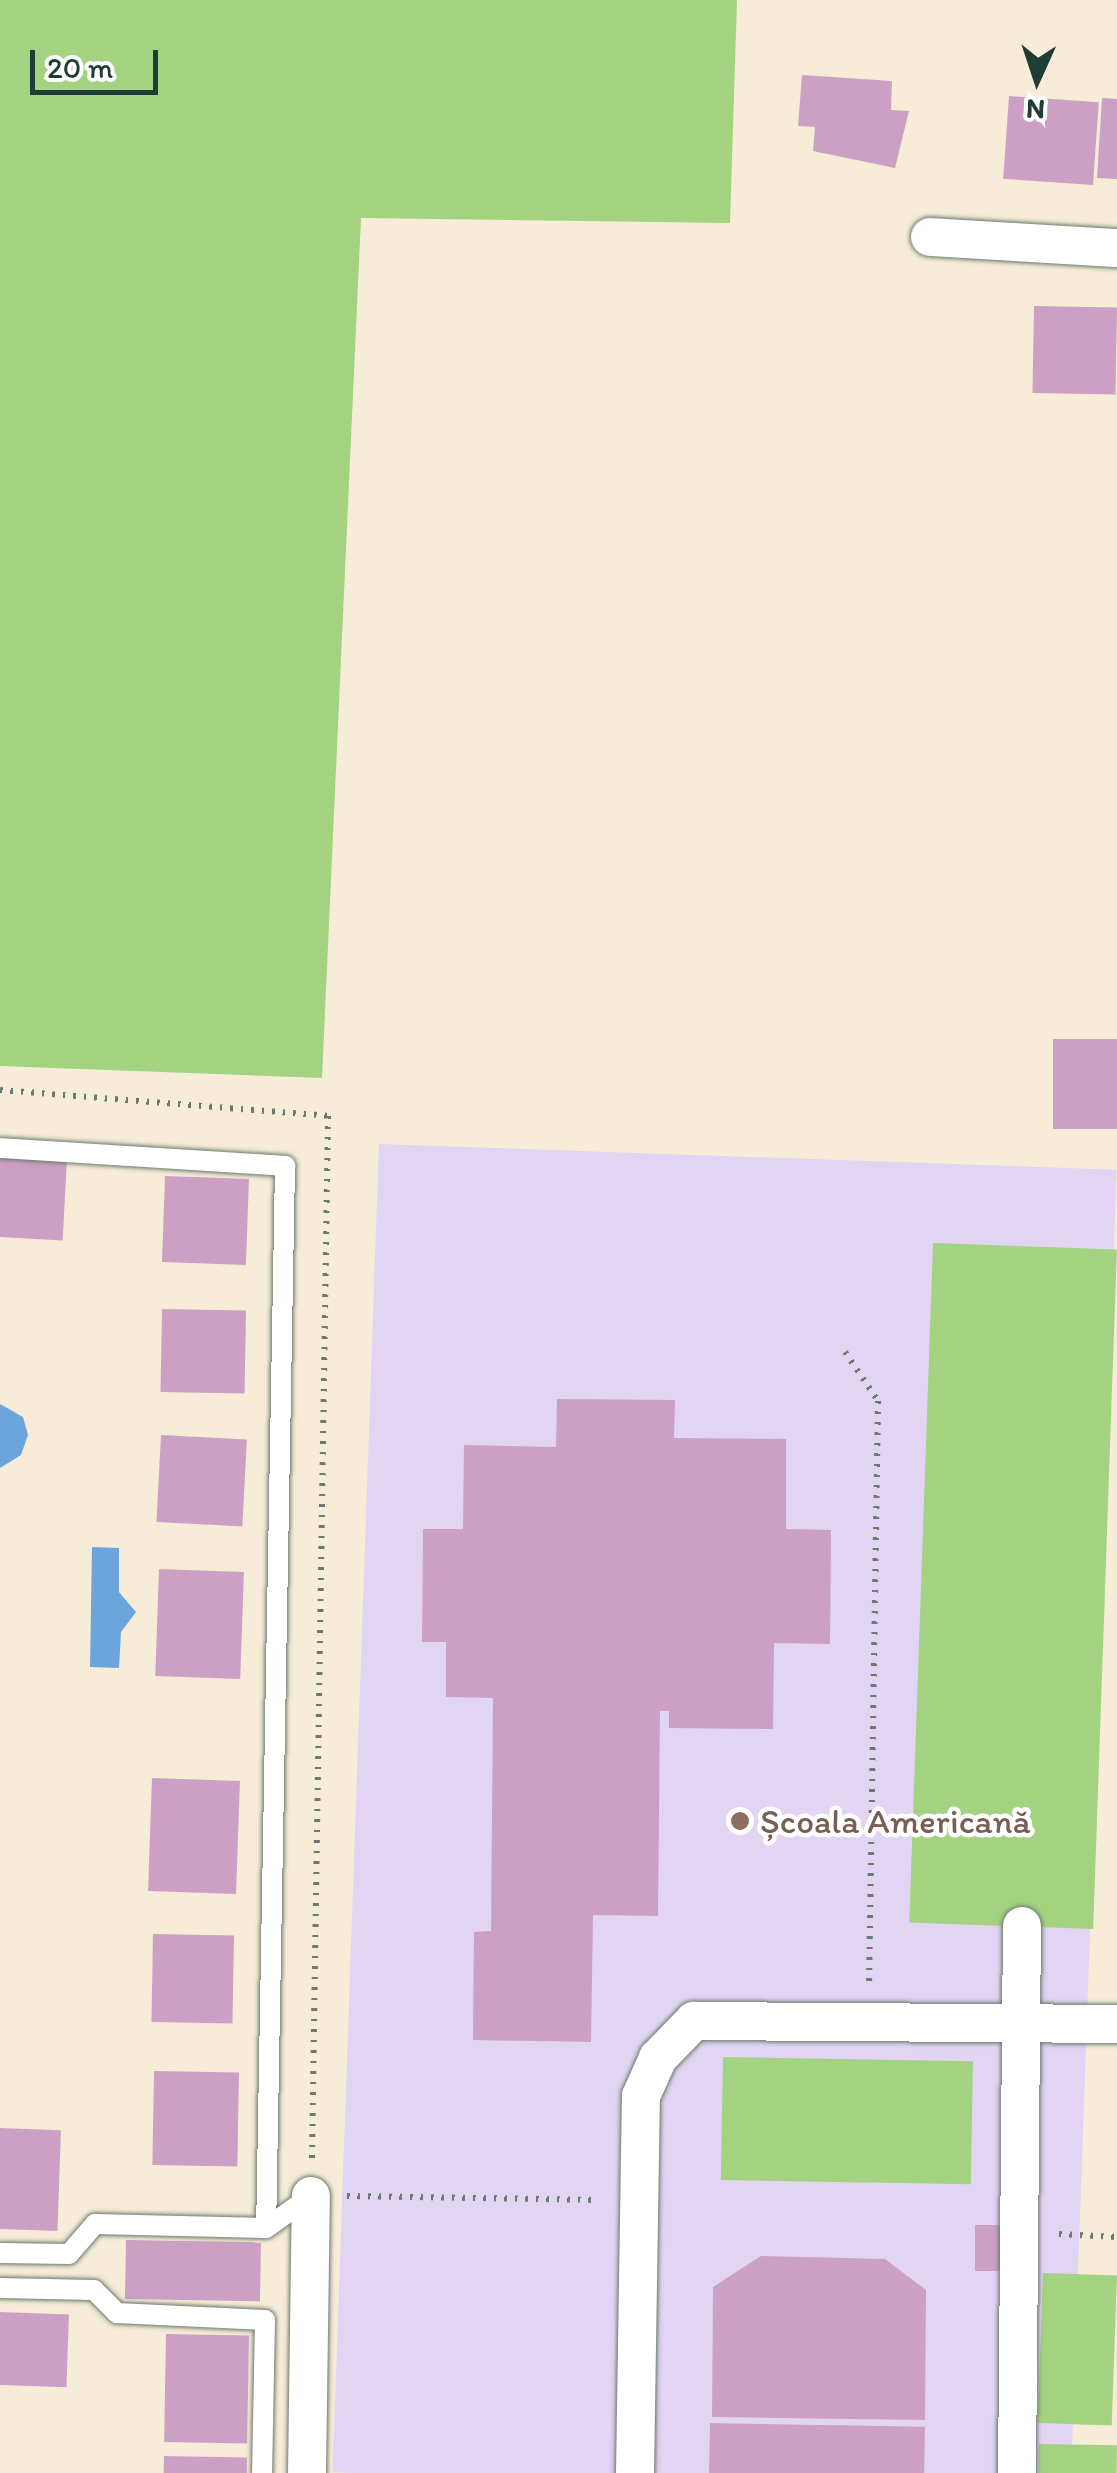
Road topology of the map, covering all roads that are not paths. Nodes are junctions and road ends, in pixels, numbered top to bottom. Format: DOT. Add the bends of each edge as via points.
graph roads {
  1 [pos="930,237"];
  2 [pos="1117,248"];
  3 [pos="0,1148"];
  4 [pos="1022,1926"];
  5 [pos="1018,2022"];
  6 [pos="1117,2024"];
  7 [pos="311,2196"];
  8 [pos="266,2228"];
  9 [pos="0,2253"];
  10 [pos="0,2288"];
  11 [pos="262,2473"];
  12 [pos="307,2473"];
  13 [pos="636,2473"];
  14 [pos="1017,2473"];
  1 -- 2 [label="street"];
  3 -- 8 [label="lane" via="285,1166"];
  4 -- 5 [label="street"];
  5 -- 6 [label="street"];
  5 -- 13 [label="street" via="694,2021 658,2058 642,2096"];
  5 -- 14 [label="street"];
  7 -- 8 [label="lane"];
  7 -- 12 [label="street"];
  8 -- 9 [label="lane" via="95,2224 69,2254"];
  10 -- 11 [label="lane" via="94,2290 117,2313 264,2320"];
}
